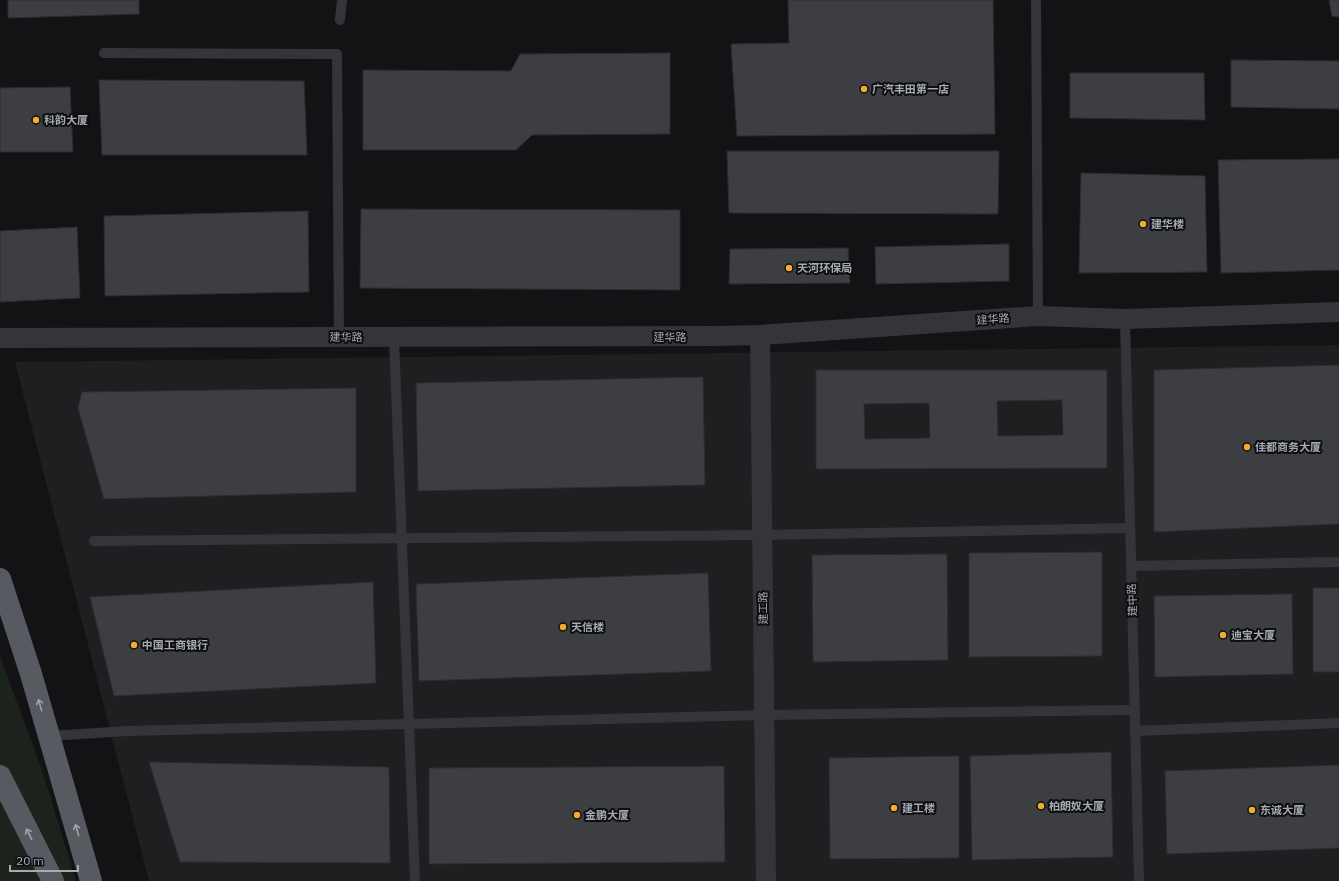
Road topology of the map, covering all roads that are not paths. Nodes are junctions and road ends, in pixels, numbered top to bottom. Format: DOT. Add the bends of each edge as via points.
graph roads {
  1 [pos="342,0"];
  2 [pos="1036,0"];
  3 [pos="340,20"];
  4 [pos="104,53"];
  5 [pos="1339,312"];
  6 [pos="1038,316"];
  7 [pos="1125,319"];
  8 [pos="760,335"];
  9 [pos="339,337"];
  10 [pos="0,338"];
  11 [pos="394,338"];
  12 [pos="1130,528"];
  13 [pos="762,535"];
  14 [pos="402,538"];
  15 [pos="94,541"];
  16 [pos="1339,562"];
  17 [pos="1131,566"];
  18 [pos="0,579"];
  19 [pos="1134,710"];
  20 [pos="764,715"];
  21 [pos="1339,723"];
  22 [pos="409,724"];
  23 [pos="1135,731"];
  24 [pos="49,736"];
  25 [pos="0,776"];
  26 [pos="53,881"];
  27 [pos="91,881"];
  28 [pos="415,881"];
  29 [pos="766,881"];
  30 [pos="1139,881"];
  1 -- 3 [label="lane"];
  2 -- 6 [label="lane"];
  4 -- 9 [label="lane" via="337,54"];
  5 -- 7 [label="street, 建华路"];
  6 -- 7 [label="street, 建华路"];
  6 -- 8 [label="street, 建华路"];
  7 -- 12 [label="lane, 建中路"];
  8 -- 11 [label="street, 建华路"];
  8 -- 13 [label="street, 建工路"];
  9 -- 10 [label="street, 建华路"];
  9 -- 11 [label="street, 建华路"];
  11 -- 14 [label="lane"];
  12 -- 13 [label="lane"];
  12 -- 17 [label="lane, 建中路"];
  13 -- 14 [label="lane"];
  13 -- 20 [label="street, 建工路"];
  14 -- 15 [label="lane"];
  14 -- 22 [label="lane"];
  16 -- 17 [label="lane"];
  17 -- 19 [label="lane, 建中路"];
  24 -- 18 [label="highway, one-way"];
  19 -- 20 [label="lane"];
  19 -- 23 [label="lane, 建中路"];
  20 -- 22 [label="lane"];
  20 -- 29 [label="street, 建工路"];
  21 -- 23 [label="lane"];
  22 -- 24 [label="lane" via="128,731"];
  22 -- 28 [label="lane"];
  23 -- 30 [label="lane, 建中路"];
  27 -- 24 [label="highway, one-way"];
  26 -- 25 [label="highway, one-way"];
}
